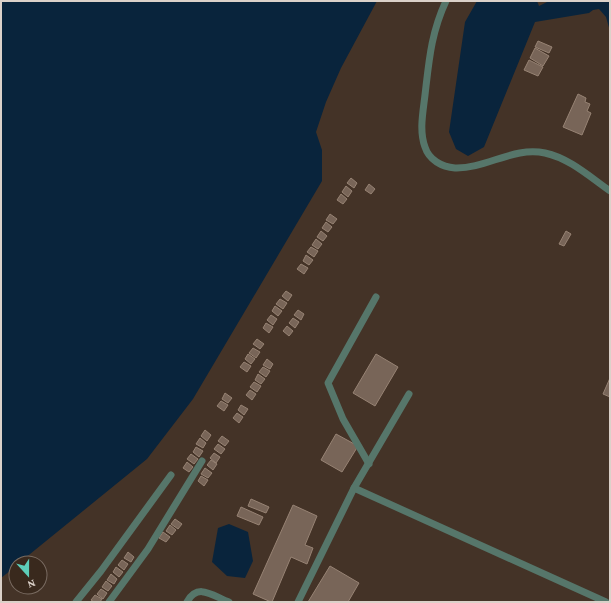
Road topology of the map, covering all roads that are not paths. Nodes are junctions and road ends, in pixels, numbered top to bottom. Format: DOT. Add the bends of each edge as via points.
graph roads {
  1 [pos="446,1"];
  2 [pos="610,191"];
  3 [pos="376,296"];
  4 [pos="409,394"];
  5 [pos="202,462"];
  6 [pos="369,464"];
  7 [pos="171,475"];
  8 [pos="354,488"];
  9 [pos="76,602"];
  10 [pos="109,602"];
  11 [pos="187,602"];
  12 [pos="228,602"];
  13 [pos="298,602"];
  14 [pos="606,602"];
  1 -- 2 [label="lane" via="430,52 423,112 422,138 429,155 443,166 468,168 530,151 544,153 569,162"];
  3 -- 6 [label="lane" via="328,383 343,419"];
  4 -- 6 [label="lane"];
  5 -- 10 [label="lane" via="148,549"];
  6 -- 8 [label="lane"];
  7 -- 9 [label="lane"];
  8 -- 13 [label="lane"];
  8 -- 14 [label="lane"];
  11 -- 12 [label="lane" via="193,593 198,591"];
}
